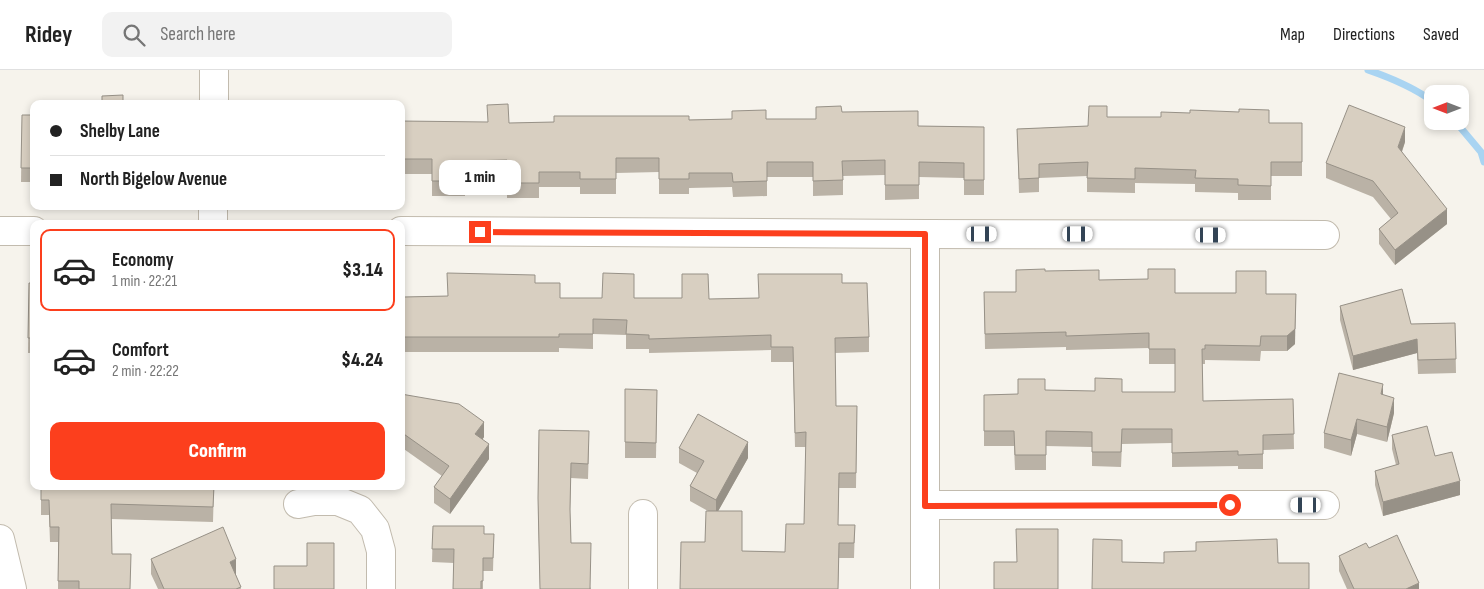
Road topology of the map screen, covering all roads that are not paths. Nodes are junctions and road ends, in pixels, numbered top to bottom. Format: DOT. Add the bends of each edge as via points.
graph roads {
  1 [pos="0,231"];
  2 [pos="30,231"];
  3 [pos="405,231"];
  4 [pos="925,234"];
  5 [pos="1325,235"];
  6 [pos="298,504"];
  7 [pos="1325,505"];
  8 [pos="925,506"];
  9 [pos="643,514"];
  10 [pos="0,539"];
  11 [pos="12,589"];
  12 [pos="381,589"];
  13 [pos="643,589"];
  14 [pos="925,589"];
  1 -- 2 [label="street"];
  3 -- 4 [label="street"];
  4 -- 5 [label="street"];
  4 -- 8 [label="street"];
  6 -- 12 [label="street" via="338,501 360,510 375,529 381,552"];
  7 -- 8 [label="street"];
  8 -- 14 [label="street"];
  9 -- 13 [label="street"];
  10 -- 11 [label="street"];
}
